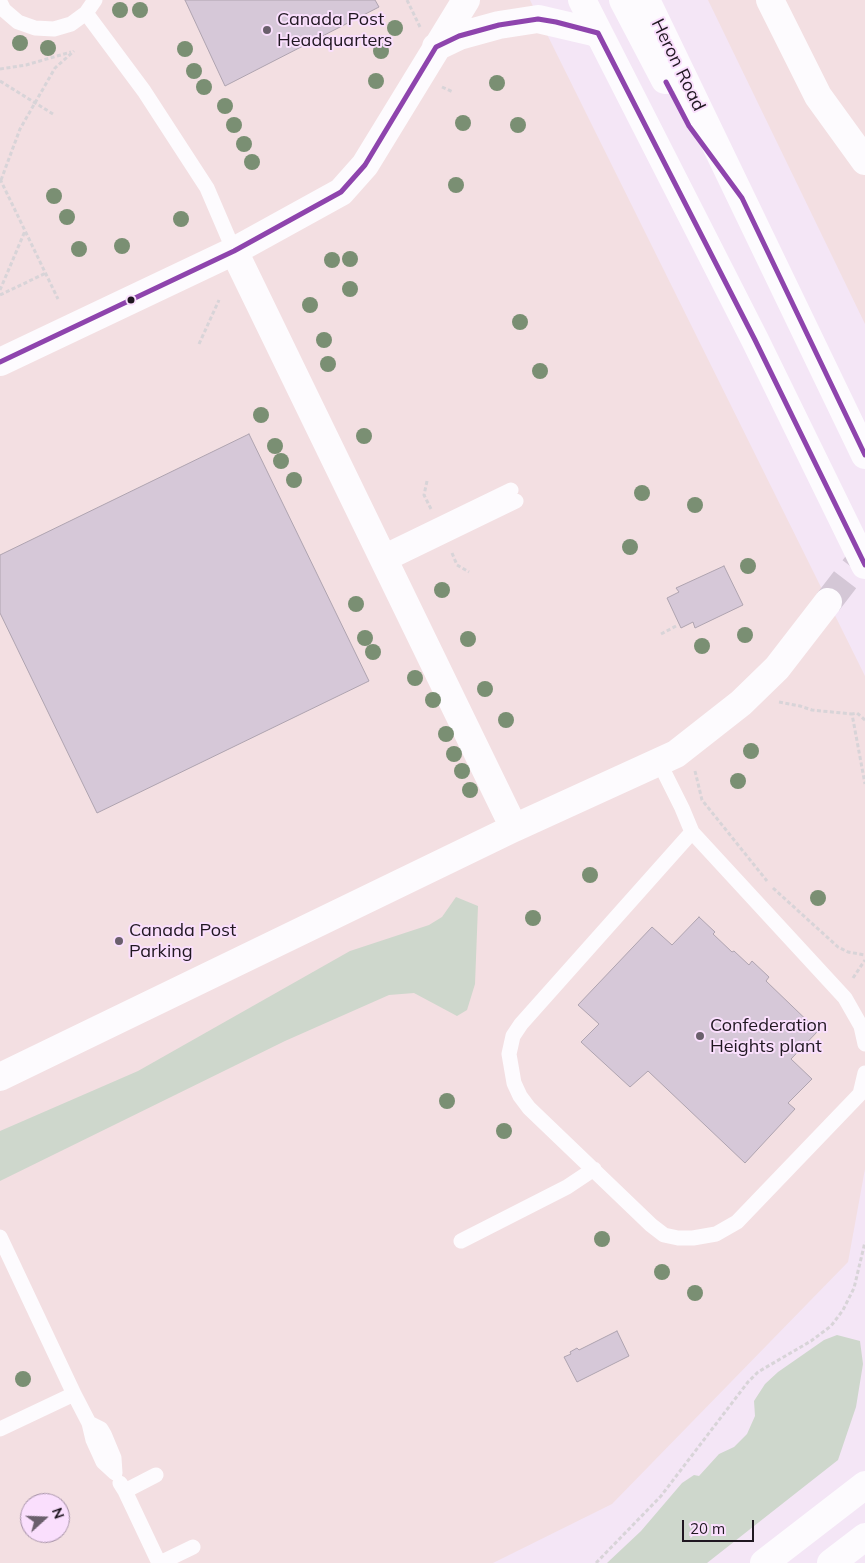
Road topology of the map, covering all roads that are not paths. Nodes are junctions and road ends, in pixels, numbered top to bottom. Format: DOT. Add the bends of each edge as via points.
graph roads {
  1 [pos="95,0"];
  2 [pos="466,0"];
  3 [pos="582,0"];
  4 [pos="623,0"];
  5 [pos="646,0"];
  6 [pos="770,0"];
  7 [pos="0,2"];
  8 [pos="86,13"];
  9 [pos="598,33"];
  10 [pos="436,47"];
  11 [pos="865,161"];
  12 [pos="742,198"];
  13 [pos="234,251"];
  14 [pos="0,362"];
  15 [pos="865,455"];
  16 [pos="513,496"];
  17 [pos="384,558"];
  18 [pos="865,565"];
  19 [pos="828,602"];
  20 [pos="659,762"];
  21 [pos="514,828"];
  22 [pos="692,832"];
  23 [pos="865,1044"];
  24 [pos="865,1073"];
  25 [pos="0,1077"];
  26 [pos="594,1169"];
  27 [pos="0,1237"];
  28 [pos="461,1241"];
  29 [pos="74,1394"];
  30 [pos="0,1428"];
  31 [pos="156,1475"];
  32 [pos="865,1485"];
  33 [pos="124,1491"];
  34 [pos="865,1537"];
  35 [pos="193,1547"];
  36 [pos="160,1563"];
  37 [pos="764,1563"];
  38 [pos="831,1563"];
  1 -- 8 [label="lane"];
  2 -- 10 [label="main road"];
  3 -- 9 [label="main road"];
  4 -- 12 [label="main road" via="689,126"];
  5 -- 12 [label="main road, Heron Road"];
  6 -- 11 [label="main road" via="818,96"];
  7 -- 8 [label="lane" via="18,22 35,28 54,29 71,24"];
  8 -- 13 [label="lane" via="144,90 207,188"];
  9 -- 10 [label="main road" via="538,19 499,25 459,36"];
  9 -- 18 [label="main road" via="755,340"];
  10 -- 13 [label="main road" via="365,165 341,192"];
  12 -- 15 [label="main road, Heron Road"];
  13 -- 14 [label="main road"];
  13 -- 17 [label="main road"];
  16 -- 17 [label="lane"];
  17 -- 21 [label="main road"];
  19 -- 20 [label="main road" via="777,668 741,703 676,754"];
  20 -- 21 [label="main road"];
  20 -- 22 [label="lane"];
  21 -- 25 [label="main road"];
  22 -- 23 [label="lane" via="844,998 861,1026"];
  22 -- 26 [label="lane" via="520,1024 513,1036 509,1054 514,1083 520,1096"];
  24 -- 26 [label="lane" via="860,1094 737,1222 716,1234 693,1238 664,1235"];
  26 -- 28 [label="lane" via="567,1187"];
  27 -- 29 [label="lane"];
  29 -- 30 [label="lane"];
  29 -- 33 [label="lane" via="103,1462 115,1473"];
  31 -- 33 [label="lane"];
  32 -- 37 [label="main road"];
  33 -- 36 [label="lane"];
  34 -- 38 [label="main road"];
  35 -- 36 [label="lane"];
}
